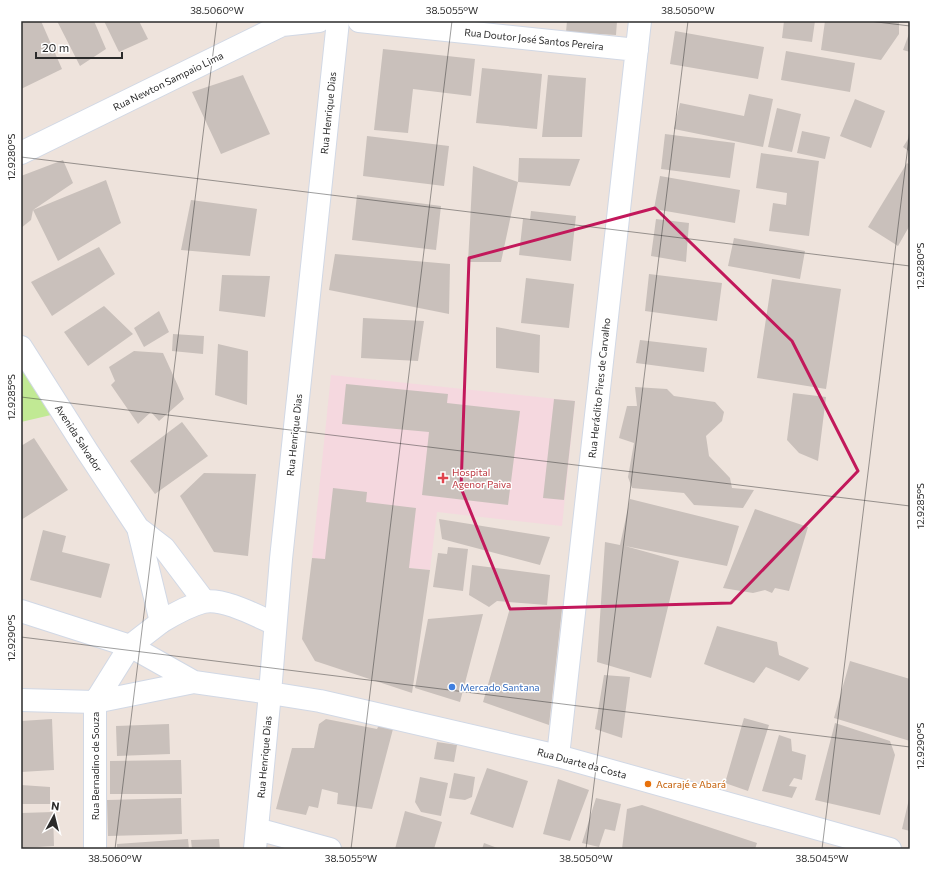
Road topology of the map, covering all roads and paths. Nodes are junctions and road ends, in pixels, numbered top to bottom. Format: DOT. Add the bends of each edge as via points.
graph roads {
  1 [pos="319,21"];
  2 [pos="338,21"];
  3 [pos="359,21"];
  4 [pos="640,21"];
  5 [pos="280,23"];
  6 [pos="637,50"];
  7 [pos="21,153"];
  8 [pos="21,348"];
  9 [pos="138,528"];
  10 [pos="204,601"];
  11 [pos="21,611"];
  12 [pos="161,622"];
  13 [pos="275,624"];
  14 [pos="130,646"];
  15 [pos="194,682"];
  16 [pos="270,693"];
  17 [pos="21,700"];
  18 [pos="95,702"];
  19 [pos="558,756"];
  20 [pos="256,839"];
  21 [pos="95,849"];
  22 [pos="330,849"];
  23 [pos="890,849"];
  1 -- 5 [label="street, Rua Newton Sampaio Lima"];
  2 -- 13 [label="street, Rua Henrique Dias"];
  3 -- 6 [label="street, Rua Doutor José Santos Pereira"];
  4 -- 6 [label="street, Rua Heráclito Pires de Carvalho"];
  5 -- 7 [label="street, Rua Newton Sampaio Lima"];
  6 -- 19 [label="street, Rua Heráclito Pires de Carvalho"];
  8 -- 9 [label="street, Avenida Salvador"];
  9 -- 10 [label="street, Avenida Salvador" via="164,548"];
  9 -- 12 [label="street, Avenida Salvador"];
  10 -- 12 [label="street" via="180,610"];
  10 -- 13 [label="street" via="225,602"];
  11 -- 14 [label="street"];
  12 -- 14 [label="street"];
  13 -- 16 [label="street, Rua Henrique Dias"];
  14 -- 15 [label="street"];
  14 -- 18 [label="street, Rua Bernadino de Souza"];
  15 -- 16 [label="street, Rua Duarte da Costa"];
  15 -- 18 [label="street"];
  16 -- 19 [label="street, Rua Duarte da Costa"];
  16 -- 20 [label="street, Rua Henrique Dias"];
  17 -- 18 [label="street"];
  18 -- 21 [label="street, Rua Bernadino de Souza"];
  19 -- 23 [label="street, Rua Duarte da Costa"];
  20 -- 22 [label="street"];
}
